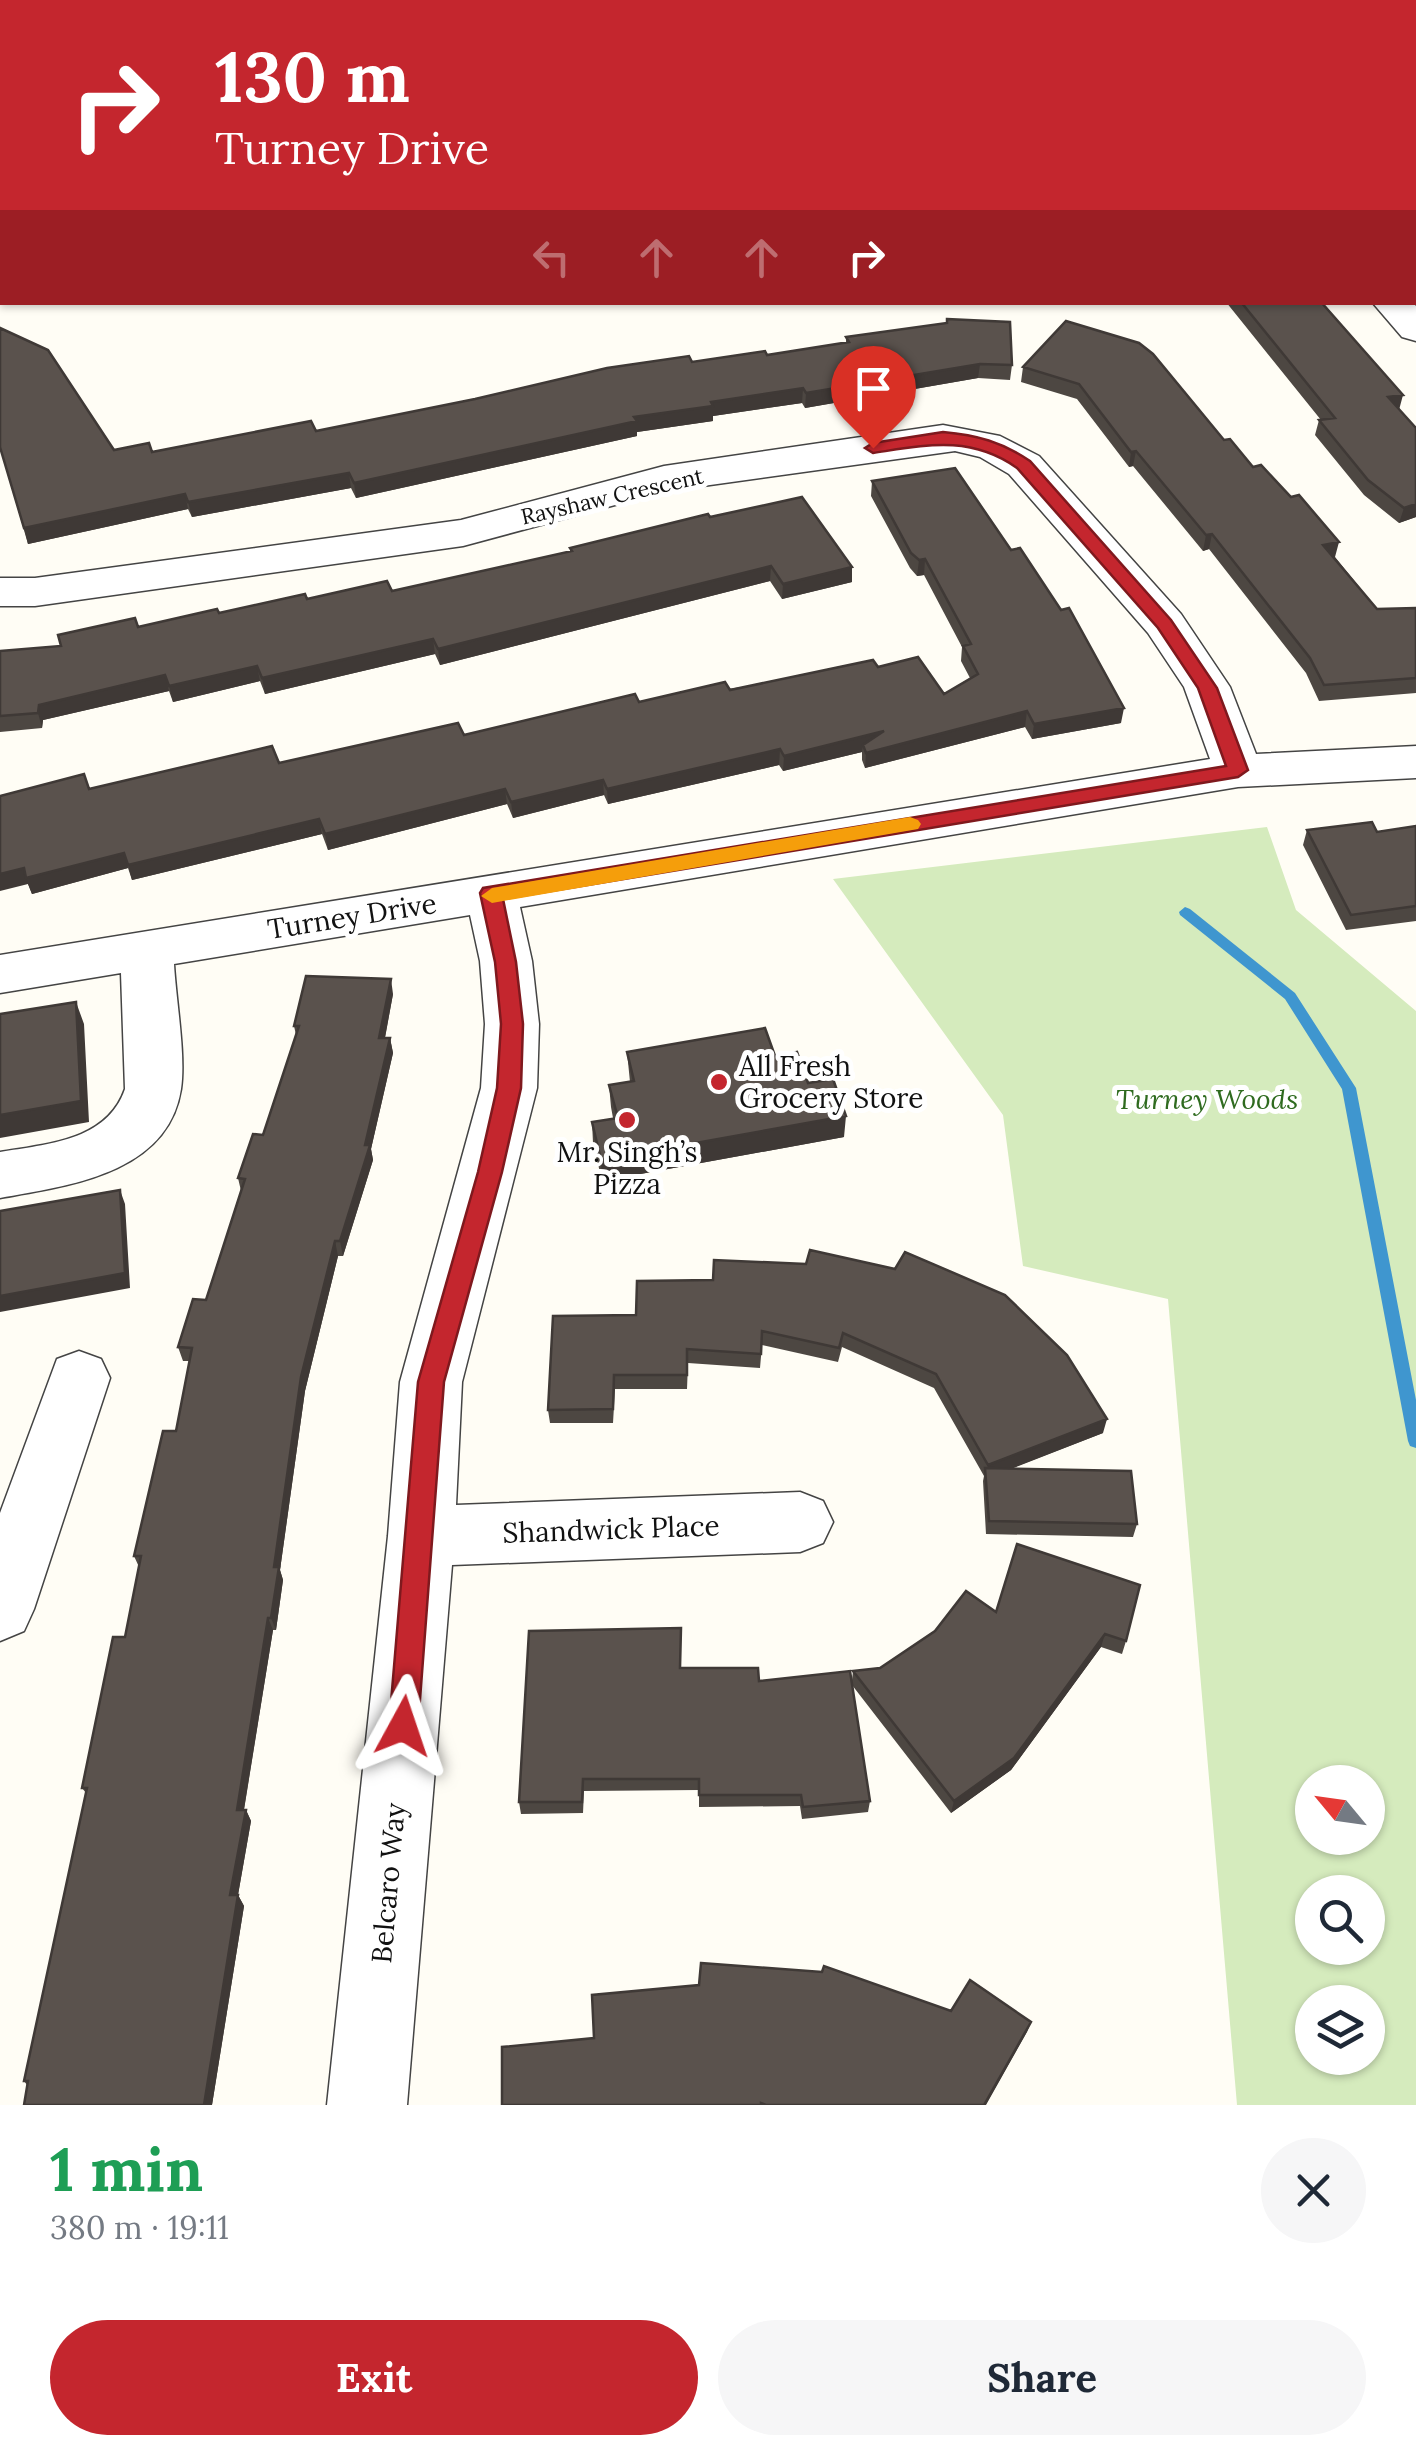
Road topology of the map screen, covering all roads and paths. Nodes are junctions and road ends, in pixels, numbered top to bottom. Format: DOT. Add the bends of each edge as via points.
graph roads {
  1 [pos="1394,305"];
  2 [pos="1416,329"];
  3 [pos="0,592"];
  4 [pos="1416,762"];
  5 [pos="1238,770"];
  6 [pos="491,893"];
  7 [pos="146,950"];
  8 [pos="0,974"];
  9 [pos="0,1174"];
  10 [pos="78,1378"];
  11 [pos="800,1522"];
  12 [pos="421,1536"];
  13 [pos="1,1600"];
  14 [pos="367,2105"];
  1 -- 2 [label="street"];
  3 -- 5 [label="street, Rayshaw Crescent" via="462,533 664,479 943,438 973,440 1024,464 1164,624 1207,688"];
  4 -- 5 [label="street, Turney Drive"];
  5 -- 6 [label="street, Turney Drive"];
  6 -- 7 [label="street, Turney Drive"];
  6 -- 12 [label="street, Belcaro Way" via="512,1024 509,1088 431,1382"];
  7 -- 8 [label="street, Turney Drive"];
  7 -- 9 [label="street" via="153,1090 142,1118 111,1146 73,1162"];
  10 -- 13 [label="street"];
  11 -- 12 [label="street, Shandwick Place"];
  12 -- 14 [label="street, Belcaro Way"];
}
